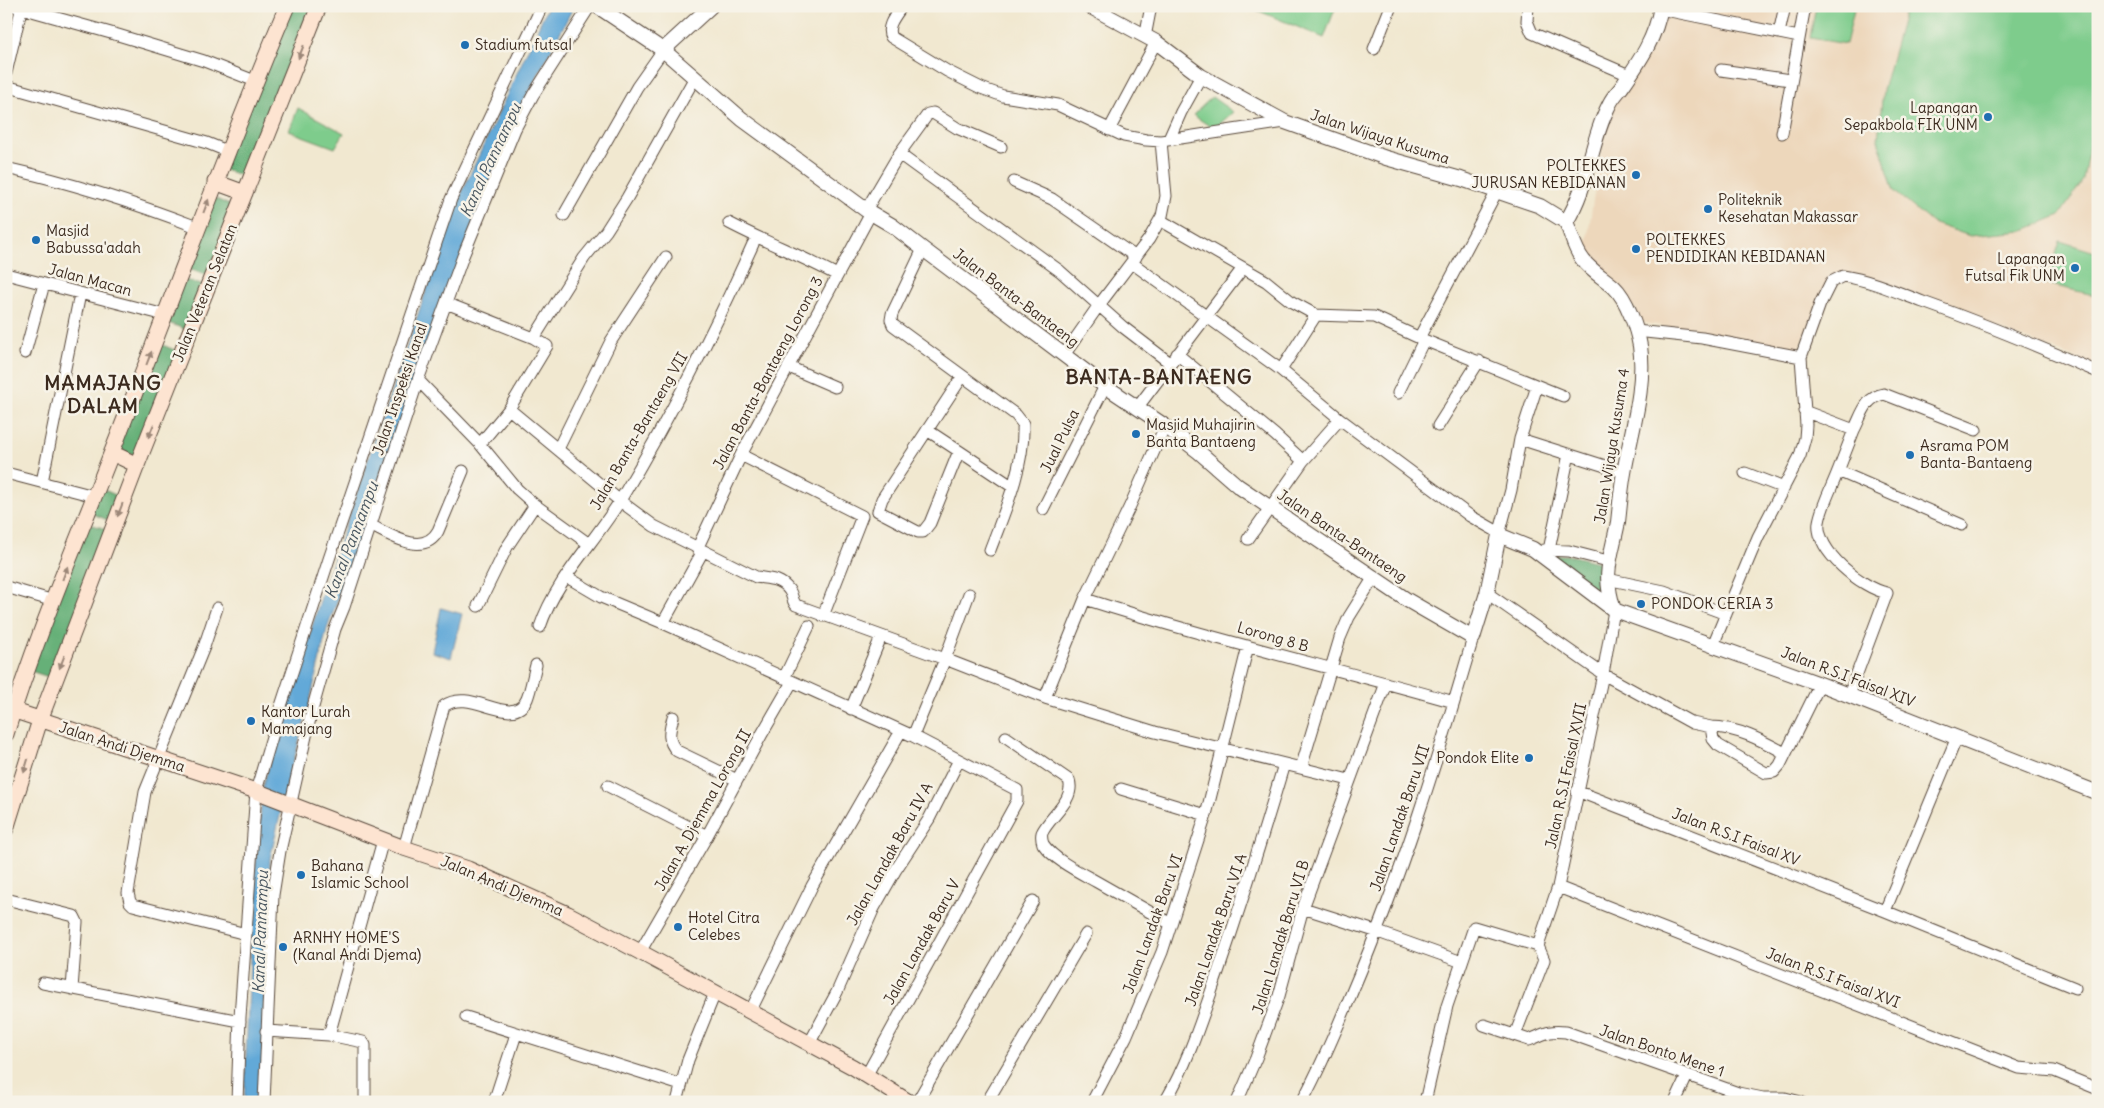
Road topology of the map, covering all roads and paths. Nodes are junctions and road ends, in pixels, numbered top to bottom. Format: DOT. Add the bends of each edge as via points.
graph roads {
  1 [pos="287,6"];
  2 [pos="319,6"];
  3 [pos="542,6"];
  4 [pos="590,6"];
  5 [pos="596,6"];
  6 [pos="711,6"];
  7 [pos="902,6"];
  8 [pos="1089,6"];
  9 [pos="1151,6"];
  10 [pos="1392,6"];
  11 [pos="1528,6"];
  12 [pos="1785,6"];
  13 [pos="1805,6"];
  14 [pos="19,7"];
  15 [pos="1660,8"];
  16 [pos="1779,33"];
  17 [pos="1799,37"];
  18 [pos="1150,40"];
  19 [pos="1374,49"];
  20 [pos="663,50"];
  21 [pos="1721,70"];
  22 [pos="6,73"];
  23 [pos="1628,75"];
  24 [pos="1201,76"];
  25 [pos="694,79"];
  26 [pos="1790,80"];
  27 [pos="255,81"];
  28 [pos="6,86"];
  29 [pos="1285,122"];
  30 [pos="1109,130"];
  31 [pos="1782,133"];
  32 [pos="1165,140"];
  33 [pos="1002,147"];
  34 [pos="227,151"];
  35 [pos="899,154"];
  36 [pos="6,168"];
  37 [pos="215,182"];
  38 [pos="1014,182"];
  39 [pos="1497,191"];
  40 [pos="244,193"];
  41 [pos="868,211"];
  42 [pos="564,215"];
  43 [pos="1160,220"];
  44 [pos="1566,222"];
  45 [pos="729,223"];
  46 [pos="198,228"];
  47 [pos="754,240"];
  48 [pos="924,248"];
  49 [pos="666,257"];
  50 [pos="1134,260"];
  51 [pos="1243,268"];
  52 [pos="6,274"];
  53 [pos="837,276"];
  54 [pos="44,284"];
  55 [pos="80,294"];
  56 [pos="446,303"];
  57 [pos="1099,305"];
  58 [pos="165,315"];
  59 [pos="1316,316"];
  60 [pos="1206,318"];
  61 [pos="1636,331"];
  62 [pos="534,338"];
  63 [pos="1422,339"];
  64 [pos="25,353"];
  65 [pos="1064,355"];
  66 [pos="1802,357"];
  67 [pos="1174,359"];
  68 [pos="1479,361"];
  69 [pos="789,366"];
  70 [pos="1281,370"];
  71 [pos="2098,372"];
  72 [pos="962,377"];
  73 [pos="418,380"];
  74 [pos="1105,386"];
  75 [pos="1537,386"];
  76 [pos="835,387"];
  77 [pos="1398,393"];
  78 [pos="1563,396"];
  79 [pos="1137,408"];
  80 [pos="509,409"];
  81 [pos="1804,411"];
  82 [pos="1340,419"];
  83 [pos="1165,426"];
  84 [pos="1438,426"];
  85 [pos="927,430"];
  86 [pos="1854,430"];
  87 [pos="1976,430"];
  88 [pos="1520,439"];
  89 [pos="480,444"];
  90 [pos="558,449"];
  91 [pos="958,451"];
  92 [pos="112,452"];
  93 [pos="1569,454"];
  94 [pos="740,455"];
  95 [pos="1303,461"];
  96 [pos="137,465"];
  97 [pos="1838,471"];
  98 [pos="463,472"];
  99 [pos="1624,472"];
  100 [pos="6,473"];
  101 [pos="1745,473"];
  102 [pos="42,482"];
  103 [pos="1013,487"];
  104 [pos="1784,488"];
  105 [pos="94,496"];
  106 [pos="620,501"];
  107 [pos="535,505"];
  108 [pos="1271,508"];
  109 [pos="1044,509"];
  110 [pos="370,525"];
  111 [pos="1962,525"];
  112 [pos="1499,534"];
  113 [pos="1248,539"];
  114 [pos="589,544"];
  115 [pos="1533,549"];
  116 [pos="700,550"];
  117 [pos="990,550"];
  118 [pos="1550,550"];
  119 [pos="1608,561"];
  120 [pos="567,577"];
  121 [pos="1374,578"];
  122 [pos="1607,579"];
  123 [pos="6,587"];
  124 [pos="1487,593"];
  125 [pos="968,594"];
  126 [pos="1085,599"];
  127 [pos="54,601"];
  128 [pos="478,606"];
  129 [pos="217,608"];
  130 [pos="1614,610"];
  131 [pos="1726,614"];
  132 [pos="824,616"];
  133 [pos="663,623"];
  134 [pos="809,626"];
  135 [pos="540,627"];
  136 [pos="881,637"];
  137 [pos="1473,638"];
  138 [pos="1713,645"];
  139 [pos="1248,646"];
  140 [pos="945,659"];
  141 [pos="536,665"];
  142 [pos="1331,670"];
  143 [pos="1603,674"];
  144 [pos="788,680"];
  145 [pos="1386,683"];
  146 [pos="1820,684"];
  147 [pos="1849,695"];
  148 [pos="1045,698"];
  149 [pos="1454,702"];
  150 [pos="10,709"];
  151 [pos="851,709"];
  152 [pos="673,717"];
  153 [pos="40,720"];
  154 [pos="1711,727"];
  155 [pos="901,731"];
  156 [pos="6,734"];
  157 [pos="913,736"];
  158 [pos="1957,736"];
  159 [pos="1006,737"];
  160 [pos="1223,749"];
  161 [pos="1785,753"];
  162 [pos="159,760"];
  163 [pos="959,760"];
  164 [pos="1284,764"];
  165 [pos="1301,768"];
  166 [pos="738,780"];
  167 [pos="1349,780"];
  168 [pos="608,786"];
  169 [pos="1121,789"];
  170 [pos="1577,791"];
  171 [pos="259,792"];
  172 [pos="2098,793"];
  173 [pos="288,802"];
  174 [pos="1206,815"];
  175 [pos="6,829"];
  176 [pos="707,836"];
  177 [pos="384,840"];
  178 [pos="404,848"];
  179 [pos="1558,887"];
  180 [pos="6,899"];
  181 [pos="1033,901"];
  182 [pos="1303,908"];
  183 [pos="1885,911"];
  184 [pos="1171,924"];
  185 [pos="1378,932"];
  186 [pos="246,934"];
  187 [pos="1086,934"];
  188 [pos="1538,946"];
  189 [pos="640,952"];
  190 [pos="1462,962"];
  191 [pos="44,983"];
  192 [pos="2075,988"];
  193 [pos="72,989"];
  194 [pos="715,993"];
  195 [pos="750,1012"];
  196 [pos="466,1017"];
  197 [pos="240,1021"];
  198 [pos="1484,1025"];
  199 [pos="266,1031"];
  200 [pos="516,1034"];
  201 [pos="329,1035"];
  202 [pos="1515,1035"];
  203 [pos="809,1044"];
  204 [pos="866,1076"];
  205 [pos="1687,1076"];
  206 [pos="681,1085"];
  207 [pos="2098,1089"];
  208 [pos="1762,1100"];
  209 [pos="237,1102"];
  210 [pos="264,1102"];
  211 [pos="365,1102"];
  212 [pos="494,1102"];
  213 [pos="677,1102"];
  214 [pos="909,1102"];
  215 [pos="917,1102"];
  216 [pos="987,1102"];
  217 [pos="1092,1102"];
  218 [pos="1165,1102"];
  219 [pos="1237,1102"];
  220 [pos="1302,1102"];
  221 [pos="1425,1102"];
  222 [pos="1675,1102"];
  223 [pos="1801,1102"];
  1 -- 27 [label="main road, Jalan Veteran Selatan"];
  2 -- 40 [label="main road, Jalan Veteran Selatan, one-way"];
  3 -- 171 [label="street" via="452,199 281,706"];
  4 -- 56 [label="street, Jalan Inspeksi Kanal" via="515,129"];
  5 -- 20 [label="street, Jalan Banta-Bantaeng"];
  6 -- 20 [label="street"];
  7 -- 30 [label="street" via="890,26 892,37 947,71 1003,96 1058,104"];
  8 -- 18 [label="street, Jalan Wijaya Kusuma"];
  9 -- 18 [label="street"];
  10 -- 19 [label="street"];
  11 -- 23 [label="street" via="1528,25 1532,34"];
  12 -- 16 [label="street"];
  13 -- 17 [label="street"];
  14 -- 22 [label="street"];
  14 -- 27 [label="street" via="195,58"];
  15 -- 16 [label="street"];
  15 -- 23 [label="street" via="1654,35"];
  16 -- 17 [label="street"];
  17 -- 26 [label="street"];
  18 -- 24 [label="street, Jalan Wijaya Kusuma"];
  18 -- 30 [label="street"];
  20 -- 25 [label="street, Jalan Banta-Bantaeng"];
  20 -- 42 [label="street" via="637,87"];
  21 -- 26 [label="street"];
  23 -- 44 [label="street" via="1601,124 1585,178"];
  24 -- 29 [label="street, Jalan Wijaya Kusuma"];
  24 -- 32 [label="street"];
  25 -- 41 [label="street, Jalan Banta-Bantaeng" via="742,119"];
  25 -- 62 [label="street" via="628,198 584,258"];
  26 -- 31 [label="street"];
  27 -- 34 [label="main road, Jalan Veteran Selatan"];
  28 -- 34 [label="street"];
  29 -- 32 [label="street"];
  29 -- 39 [label="street, Jalan Wijaya Kusuma" via="1386,158"];
  30 -- 32 [label="street" via="1146,140"];
  32 -- 43 [label="street" via="1166,196"];
  33 -- 35 [label="street, Jalan Banta-Bantaeng Lorong 3" via="931,113"];
  34 -- 37 [label="main road, Jalan Veteran Selatan"];
  35 -- 41 [label="street, Jalan Banta-Bantaeng Lorong 3"];
  35 -- 57 [label="street" via="1060,271"];
  36 -- 46 [label="street" via="135,203"];
  37 -- 40 [label="main road"];
  46 -- 37 [label="main road, Jalan Veteran Selatan, one-way"];
  38 -- 50 [label="street" via="1052,199"];
  39 -- 44 [label="street, Jalan Wijaya Kusuma" via="1540,206"];
  39 -- 63 [label="street"];
  40 -- 96 [label="main road, Jalan Veteran Selatan, one-way"];
  41 -- 48 [label="street, Jalan Banta-Bantaeng"];
  41 -- 53 [label="street, Jalan Banta-Bantaeng Lorong 3"];
  43 -- 50 [label="street"];
  43 -- 51 [label="street"];
  44 -- 61 [label="street, Jalan Wijaya Kusuma 4" via="1583,261 1617,289"];
  45 -- 47 [label="street"];
  46 -- 58 [label="main road, Jalan Veteran Selatan"];
  47 -- 53 [label="street" via="782,247"];
  47 -- 106 [label="street, Jalan Banta-Bantaeng VII" via="688,376"];
  48 -- 65 [label="street, Jalan Banta-Bantaeng"];
  48 -- 72 [label="street" via="891,320 893,326"];
  49 -- 90 [label="street" via="611,341"];
  50 -- 57 [label="street"];
  50 -- 60 [label="street"];
  51 -- 59 [label="street"];
  51 -- 60 [label="street"];
  52 -- 54 [label="street, Jalan Macan"];
  53 -- 69 [label="street, Jalan Banta-Bantaeng Lorong 3"];
  54 -- 55 [label="street, Jalan Macan"];
  54 -- 64 [label="street"];
  55 -- 58 [label="street, Jalan Macan"];
  55 -- 102 [label="street"];
  56 -- 62 [label="street"];
  56 -- 73 [label="street, Jalan Inspeksi Kanal"];
  57 -- 65 [label="street"];
  57 -- 67 [label="street" via="1123,327"];
  92 -- 58 [label="main road, Jalan Veteran Selatan, one-way"];
  59 -- 63 [label="street" via="1374,316"];
  59 -- 70 [label="street"];
  60 -- 67 [label="street"];
  60 -- 70 [label="street"];
  61 -- 66 [label="street" via="1702,338"];
  61 -- 99 [label="street, Jalan Wijaya Kusuma 4" via="1642,363"];
  62 -- 80 [label="street" via="546,344 547,349"];
  63 -- 68 [label="street"];
  63 -- 77 [label="street"];
  65 -- 74 [label="street, Jalan Banta-Bantaeng"];
  66 -- 71 [label="street" via="1831,282 1843,276 1878,285 1948,311"];
  66 -- 81 [label="street"];
  67 -- 79 [label="street"];
  67 -- 95 [label="street" via="1276,435"];
  68 -- 75 [label="street"];
  68 -- 84 [label="street"];
  69 -- 76 [label="street"];
  69 -- 94 [label="street, Jalan Banta-Bantaeng Lorong 3"];
  70 -- 82 [label="street"];
  72 -- 85 [label="street"];
  72 -- 103 [label="street" via="1022,420 1024,430"];
  73 -- 89 [label="street"];
  73 -- 110 [label="street, Jalan Inspeksi Kanal"];
  74 -- 79 [label="street, Jalan Banta-Bantaeng"];
  74 -- 109 [label="street, Jual Pulsa"];
  75 -- 78 [label="street"];
  75 -- 88 [label="street"];
  79 -- 83 [label="street, Jalan Banta-Bantaeng"];
  80 -- 89 [label="street"];
  80 -- 90 [label="street"];
  81 -- 86 [label="street"];
  81 -- 104 [label="street" via="1805,438"];
  82 -- 95 [label="street"];
  82 -- 112 [label="street"];
  83 -- 108 [label="street, Jalan Banta-Bantaeng" via="1238,486"];
  83 -- 126 [label="street"];
  85 -- 91 [label="street"];
  85 -- 91 [label="street" via="879,503 881,514 923,532 930,523"];
  86 -- 87 [label="street" via="1868,402 1884,394"];
  86 -- 97 [label="street"];
  88 -- 93 [label="street"];
  88 -- 112 [label="street"];
  89 -- 107 [label="street" via="517,489"];
  90 -- 106 [label="street"];
  91 -- 103 [label="street"];
  92 -- 96 [label="main road"];
  92 -- 105 [label="main road, Jalan Veteran Selatan"];
  93 -- 99 [label="street"];
  93 -- 118 [label="street"];
  94 -- 116 [label="street, Jalan Banta-Bantaeng Lorong 3"];
  94 -- 132 [label="street" via="862,516"];
  95 -- 108 [label="street"];
  96 -- 153 [label="main road, Jalan Veteran Selatan, one-way"];
  97 -- 111 [label="street"];
  97 -- 147 [label="street" via="1822,512 1820,533 1845,569 1858,580 1887,593"];
  98 -- 110 [label="street" via="432,539 422,544 410,543"];
  99 -- 119 [label="street, Jalan Wijaya Kusuma 4"];
  100 -- 102 [label="street"];
  101 -- 104 [label="street"];
  102 -- 105 [label="street"];
  103 -- 117 [label="street"];
  104 -- 131 [label="street" via="1758,538"];
  127 -- 105 [label="main road, Jalan Veteran Selatan, one-way"];
  106 -- 114 [label="street, Jalan Banta-Bantaeng VII"];
  106 -- 116 [label="street" via="654,526"];
  107 -- 114 [label="street"];
  107 -- 128 [label="street" via="507,547"];
  108 -- 113 [label="street"];
  108 -- 121 [label="street, Jalan Banta-Bantaeng"];
  110 -- 173 [label="street, Jalan Inspeksi Kanal" via="335,629"];
  112 -- 115 [label="street, Jalan R.S.I Faisal XIV"];
  112 -- 124 [label="street, Jalan Landak Baru VII"];
  114 -- 120 [label="street, Jalan Banta-Bantaeng VII"];
  115 -- 118 [label="street"];
  115 -- 130 [label="street, Jalan R.S.I Faisal XIV"];
  116 -- 132 [label="street" via="756,577 778,581 789,590 793,603"];
  116 -- 133 [label="street, Jalan Banta-Bantaeng Lorong 3"];
  118 -- 119 [label="street" via="1569,551"];
  119 -- 122 [label="street, Jalan Wijaya Kusuma 4"];
  120 -- 133 [label="street" via="601,597"];
  120 -- 135 [label="street, Jalan Banta-Bantaeng VII"];
  121 -- 137 [label="street, Jalan Banta-Bantaeng"];
  121 -- 142 [label="street" via="1349,617"];
  122 -- 130 [label="street"];
  122 -- 131 [label="street" via="1664,591"];
  123 -- 127 [label="street"];
  124 -- 137 [label="street, Jalan Landak Baru VII"];
  124 -- 143 [label="street"];
  125 -- 140 [label="street"];
  126 -- 139 [label="street, Lorong 8 B"];
  126 -- 148 [label="street"];
  127 -- 150 [label="main road, Jalan Veteran Selatan"];
  129 -- 162 [label="street"];
  130 -- 138 [label="street, Jalan R.S.I Faisal XIV"];
  130 -- 143 [label="street, Jalan R.S.I Faisal XVII"];
  131 -- 138 [label="street"];
  132 -- 136 [label="street"];
  133 -- 144 [label="street"];
  134 -- 144 [label="street, Jalan A. Djemma Lorong II"];
  136 -- 140 [label="street"];
  136 -- 151 [label="street"];
  137 -- 149 [label="street, Jalan Landak Baru VII"];
  138 -- 146 [label="street, Jalan R.S.I Faisal XIV"];
  139 -- 142 [label="street, Lorong 8 B"];
  139 -- 160 [label="street, Jalan Landak Baru VI"];
  140 -- 148 [label="street"];
  140 -- 157 [label="street"];
  141 -- 178 [label="street" via="527,699 515,710 497,710 464,699 444,706"];
  142 -- 145 [label="street, Lorong 8 B"];
  142 -- 165 [label="street"];
  143 -- 154 [label="street" via="1692,724"];
  143 -- 170 [label="street, Jalan R.S.I Faisal XVII"];
  144 -- 151 [label="street"];
  144 -- 166 [label="street, Jalan A. Djemma Lorong II"];
  145 -- 149 [label="street, Lorong 8 B"];
  145 -- 167 [label="street, Jalan Landak Baru VI B"];
  146 -- 147 [label="street, Jalan R.S.I Faisal XIV"];
  146 -- 161 [label="street"];
  147 -- 158 [label="street, Jalan R.S.I Faisal XIV"];
  148 -- 160 [label="street"];
  149 -- 185 [label="street, Jalan Landak Baru VII" via="1435,768"];
  150 -- 153 [label="main road"];
  150 -- 156 [label="main road, Jalan Veteran Selatan"];
  151 -- 155 [label="street"];
  152 -- 166 [label="street" via="669,735 677,751"];
  153 -- 162 [label="main road, Jalan Andi Djemma"];
  153 -- 175 [label="main road, Jalan Veteran Selatan, one-way"];
  154 -- 161 [label="street" via="1743,733"];
  154 -- 161 [label="street" via="1718,745 1766,773 1774,772"];
  155 -- 157 [label="street"];
  155 -- 195 [label="street" via="812,886"];
  157 -- 163 [label="street"];
  158 -- 172 [label="street, Jalan R.S.I Faisal XIV"];
  158 -- 183 [label="street"];
  159 -- 184 [label="street" via="1070,783 1067,796 1042,834 1044,845 1072,868"];
  160 -- 164 [label="street"];
  160 -- 174 [label="street, Jalan Landak Baru VI"];
  162 -- 171 [label="main road, Jalan Andi Djemma"];
  162 -- 186 [label="street" via="145,792 128,893 130,902"];
  163 -- 203 [label="street, Jalan Landak Baru IV A" via="929,820 874,908 837,992"];
  163 -- 204 [label="street, Jalan Landak Baru V" via="1017,790 1017,801"];
  164 -- 165 [label="street"];
  164 -- 218 [label="street, Jalan Landak Baru VI A" via="1246,891 1204,1013"];
  165 -- 167 [label="street"];
  166 -- 176 [label="street, Jalan A. Djemma Lorong II"];
  167 -- 182 [label="street, Jalan Landak Baru VI B"];
  168 -- 176 [label="street"];
  169 -- 174 [label="street"];
  170 -- 179 [label="street, Jalan R.S.I Faisal XVII"];
  170 -- 183 [label="street, Jalan R.S.I Faisal XV"];
  171 -- 173 [label="main road, Jalan Andi Djemma"];
  171 -- 186 [label="street"];
  173 -- 177 [label="main road, Jalan Andi Djemma"];
  173 -- 199 [label="street, Jalan Inspeksi Kanal" via="273,895"];
  174 -- 184 [label="street, Jalan Landak Baru VI"];
  176 -- 189 [label="street, Jalan A. Djemma Lorong II"];
  177 -- 178 [label="main road, Jalan Andi Djemma"];
  177 -- 201 [label="street"];
  178 -- 189 [label="main road, Jalan Andi Djemma" via="468,869 514,889"];
  179 -- 188 [label="street, Jalan R.S.I Faisal XVII"];
  179 -- 207 [label="street, Jalan R.S.I Faisal XVI" via="2019,1068 2054,1071"];
  180 -- 193 [label="street" via="74,916 77,922"];
  181 -- 215 [label="street"];
  182 -- 185 [label="street"];
  182 -- 219 [label="street, Jalan Landak Baru VI B" via="1279,996"];
  183 -- 192 [label="street, Jalan R.S.I Faisal XV"];
  184 -- 217 [label="street, Jalan Landak Baru VI" via="1141,1003"];
  185 -- 190 [label="street"];
  185 -- 220 [label="street, Jalan Landak Baru VII"];
  186 -- 197 [label="street"];
  187 -- 216 [label="street"];
  188 -- 190 [label="street" via="1474,927"];
  188 -- 202 [label="street" via="1544,960"];
  189 -- 194 [label="main road, Jalan Andi Djemma"];
  190 -- 221 [label="street" via="1447,1006"];
  191 -- 193 [label="street"];
  193 -- 197 [label="street"];
  194 -- 195 [label="main road, Jalan Andi Djemma"];
  194 -- 206 [label="street"];
  195 -- 203 [label="main road, Jalan Andi Djemma"];
  196 -- 200 [label="street"];
  197 -- 209 [label="street"];
  198 -- 202 [label="street, Jalan Bonto Mene 1"];
  199 -- 201 [label="street"];
  199 -- 210 [label="street, Jalan Inspeksi Kanal"];
  200 -- 206 [label="street"];
  200 -- 212 [label="street"];
  201 -- 211 [label="street" via="364,1043"];
  202 -- 205 [label="street, Jalan Bonto Mene 1" via="1529,1040 1540,1034 1566,1032"];
  203 -- 204 [label="main road, Jalan Andi Djemma"];
  204 -- 214 [label="main road, Jalan Andi Djemma"];
  205 -- 208 [label="street, Jalan Bonto Mene 1"];
  205 -- 222 [label="street"];
  206 -- 213 [label="street"];
  208 -- 223 [label="street, Jalan Bonto Mene 1" via="1780,1097"];
}
